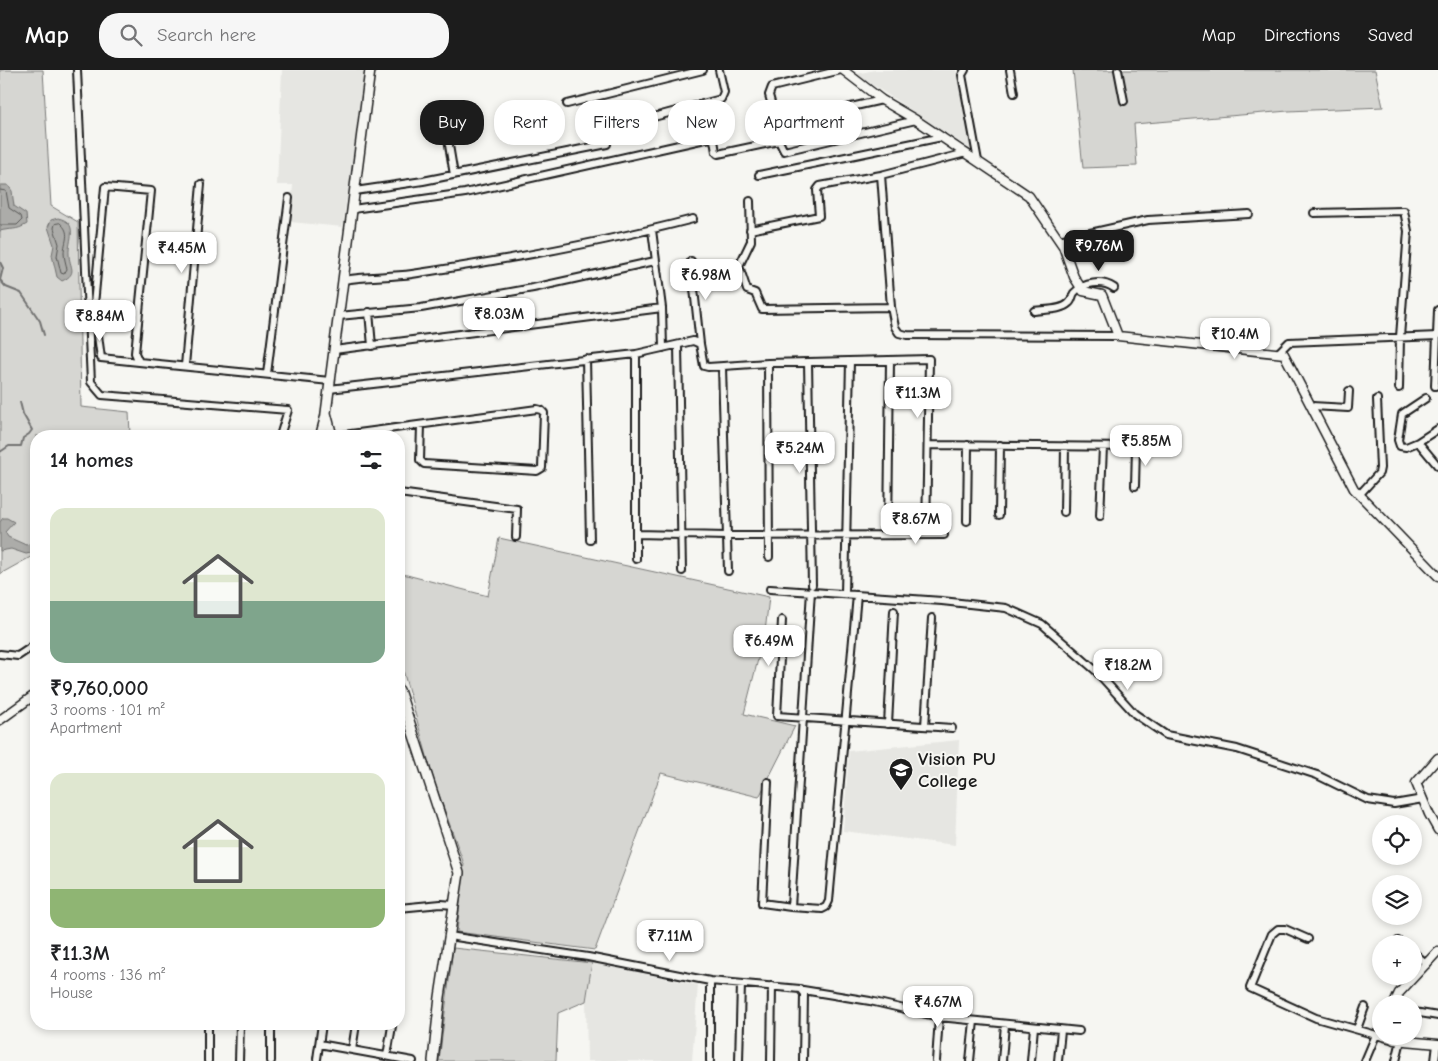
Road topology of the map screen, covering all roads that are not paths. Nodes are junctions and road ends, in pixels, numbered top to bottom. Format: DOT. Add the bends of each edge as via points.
graph roads {
  1 [pos="78,70"];
  2 [pos="370,70"];
  3 [pos="703,70"];
  4 [pos="719,70"];
  5 [pos="842,70"];
  6 [pos="965,70"];
  7 [pos="1010,70"];
  8 [pos="1118,70"];
  9 [pos="1014,93"];
  10 [pos="770,100"];
  11 [pos="882,100"];
  12 [pos="1124,101"];
  13 [pos="567,104"];
  14 [pos="862,105"];
  15 [pos="658,116"];
  16 [pos="916,120"];
  17 [pos="942,137"];
  18 [pos="449,145"];
  19 [pos="602,145"];
  20 [pos="966,153"];
  21 [pos="978,161"];
  22 [pos="454,175"];
  23 [pos="759,175"];
  24 [pos="881,175"];
  25 [pos="201,184"];
  26 [pos="355,191"];
  27 [pos="289,198"];
  28 [pos="750,201"];
  29 [pos="352,209"];
  30 [pos="1314,212"];
  31 [pos="1249,214"];
  32 [pos="693,219"];
  33 [pos="652,230"];
  34 [pos="750,230"];
  35 [pos="1059,240"];
  36 [pos="655,261"];
  37 [pos="690,261"];
  38 [pos="343,280"];
  39 [pos="1081,287"];
  40 [pos="1114,288"];
  41 [pos="891,307"];
  42 [pos="662,308"];
  43 [pos="1034,310"];
  44 [pos="1438,310"];
  45 [pos="369,312"];
  46 [pos="339,316"];
  47 [pos="1118,336"];
  48 [pos="1437,336"];
  49 [pos="1400,337"];
  50 [pos="700,344"];
  51 [pos="678,345"];
  52 [pos="372,346"];
  53 [pos="663,348"];
  54 [pos="334,350"];
  55 [pos="636,354"];
  56 [pos="1278,354"];
  57 [pos="586,359"];
  58 [pos="890,360"];
  59 [pos="850,361"];
  60 [pos="139,362"];
  61 [pos="808,362"];
  62 [pos="768,363"];
  63 [pos="185,366"];
  64 [pos="722,367"];
  65 [pos="267,374"];
  66 [pos="329,385"];
  67 [pos="1435,386"];
  68 [pos="1399,388"];
  69 [pos="1349,391"];
  70 [pos="1426,398"];
  71 [pos="1377,399"];
  72 [pos="1312,406"];
  73 [pos="326,413"];
  74 [pos="421,425"];
  75 [pos="1438,429"];
  76 [pos="282,430"];
  77 [pos="322,430"];
  78 [pos="332,430"];
  79 [pos="381,430"];
  80 [pos="1418,442"];
  81 [pos="928,444"];
  82 [pos="968,445"];
  83 [pos="1000,446"];
  84 [pos="1065,446"];
  85 [pos="1103,447"];
  86 [pos="1438,466"];
  87 [pos="1134,486"];
  88 [pos="405,493"];
  89 [pos="1360,494"];
  90 [pos="1064,512"];
  91 [pos="999,515"];
  92 [pos="1100,516"];
  93 [pos="967,521"];
  94 [pos="636,534"];
  95 [pos="681,535"];
  96 [pos="846,535"];
  97 [pos="888,535"];
  98 [pos="926,535"];
  99 [pos="944,535"];
  100 [pos="516,536"];
  101 [pos="727,536"];
  102 [pos="768,536"];
  103 [pos="812,536"];
  104 [pos="590,540"];
  105 [pos="769,558"];
  106 [pos="636,559"];
  107 [pos="682,571"];
  108 [pos="728,571"];
  109 [pos="1436,571"];
  110 [pos="770,588"];
  111 [pos="811,588"];
  112 [pos="845,594"];
  113 [pos="857,595"];
  114 [pos="894,611"];
  115 [pos="932,618"];
  116 [pos="782,620"];
  117 [pos="30,648"];
  118 [pos="0,654"];
  119 [pos="30,698"];
  120 [pos="405,708"];
  121 [pos="803,717"];
  122 [pos="0,720"];
  123 [pos="845,720"];
  124 [pos="888,724"];
  125 [pos="924,726"];
  126 [pos="952,728"];
  127 [pos="1438,758"];
  128 [pos="768,782"];
  129 [pos="1422,800"];
  130 [pos="1438,830"];
  131 [pos="454,905"];
  132 [pos="405,907"];
  133 [pos="792,907"];
  134 [pos="449,936"];
  135 [pos="1308,939"];
  136 [pos="1438,951"];
  137 [pos="1422,960"];
  138 [pos="1427,964"];
  139 [pos="710,981"];
  140 [pos="741,984"];
  141 [pos="772,986"];
  142 [pos="803,990"];
  143 [pos="1398,995"];
  144 [pos="1365,1007"];
  145 [pos="1422,1013"];
  146 [pos="1438,1016"];
  147 [pos="939,1017"];
  148 [pos="974,1021"];
  149 [pos="1005,1024"];
  150 [pos="1034,1027"];
  151 [pos="1357,1029"];
  152 [pos="208,1030"];
  153 [pos="240,1030"];
  154 [pos="271,1030"];
  155 [pos="321,1030"];
  156 [pos="355,1030"];
  157 [pos="391,1030"];
  158 [pos="1061,1030"];
  159 [pos="1079,1031"];
  160 [pos="1372,1034"];
  161 [pos="1422,1042"];
  162 [pos="319,1044"];
  163 [pos="1372,1044"];
  164 [pos="1438,1044"];
  165 [pos="1396,1045"];
  166 [pos="352,1050"];
  167 [pos="387,1056"];
  168 [pos="317,1059"];
  169 [pos="208,1061"];
  170 [pos="239,1061"];
  171 [pos="270,1061"];
  172 [pos="413,1061"];
  173 [pos="432,1061"];
  174 [pos="710,1061"];
  175 [pos="739,1061"];
  176 [pos="771,1061"];
  177 [pos="803,1061"];
  178 [pos="936,1061"];
  179 [pos="970,1061"];
  180 [pos="1002,1061"];
  181 [pos="1030,1061"];
  182 [pos="1058,1061"];
  183 [pos="1365,1061"];
  184 [pos="1396,1061"];
  185 [pos="1435,1061"];
  1 -- 76 [label="street" via="91,382 102,395 288,410"];
  2 -- 26 [label="main road"];
  3 -- 13 [label="street"];
  4 -- 15 [label="street" via="724,92 721,99"];
  5 -- 10 [label="street" via="772,87"];
  5 -- 11 [label="street"];
  6 -- 21 [label="street" via="962,75"];
  7 -- 9 [label="street"];
  8 -- 12 [label="street"];
  11 -- 14 [label="street"];
  11 -- 16 [label="street"];
  16 -- 17 [label="street"];
  16 -- 29 [label="street" via="784,151 780,141 718,154 714,140 710,138 465,192"];
  17 -- 20 [label="street"];
  17 -- 23 [label="street"];
  18 -- 22 [label="street"];
  19 -- 22 [label="street"];
  20 -- 21 [label="street"];
  20 -- 24 [label="street"];
  21 -- 35 [label="street" via="1030,196"];
  22 -- 26 [label="street"];
  24 -- 34 [label="street" via="820,186 819,216"];
  24 -- 41 [label="street"];
  25 -- 63 [label="street"];
  26 -- 29 [label="main road"];
  27 -- 65 [label="street"];
  28 -- 34 [label="street"];
  29 -- 38 [label="main road"];
  30 -- 49 [label="street" via="1404,211 1408,231"];
  31 -- 35 [label="street" via="1148,220"];
  32 -- 33 [label="street"];
  33 -- 36 [label="street"];
  33 -- 38 [label="street" via="409,274"];
  34 -- 41 [label="street" via="750,243 739,266 747,290 755,293 762,310"];
  35 -- 39 [label="street"];
  36 -- 42 [label="street"];
  36 -- 45 [label="street" via="421,308"];
  37 -- 50 [label="street"];
  38 -- 46 [label="main road"];
  39 -- 40 [label="street" via="1103,283"];
  39 -- 43 [label="street" via="1061,308"];
  39 -- 47 [label="street" via="1083,291 1102,295"];
  41 -- 47 [label="street" via="895,327 899,333 908,335"];
  42 -- 52 [label="street"];
  42 -- 53 [label="street"];
  44 -- 48 [label="street"];
  45 -- 46 [label="street"];
  45 -- 52 [label="street"];
  46 -- 54 [label="main road"];
  47 -- 56 [label="street"];
  48 -- 49 [label="street"];
  48 -- 67 [label="street"];
  49 -- 56 [label="street" via="1289,342"];
  49 -- 68 [label="street"];
  50 -- 51 [label="street" via="693,341"];
  50 -- 64 [label="street" via="704,366"];
  51 -- 53 [label="street"];
  51 -- 95 [label="street"];
  52 -- 54 [label="street"];
  53 -- 55 [label="street"];
  54 -- 66 [label="main road"];
  55 -- 57 [label="street"];
  55 -- 94 [label="street"];
  56 -- 72 [label="street" via="1284,354"];
  57 -- 66 [label="street"];
  57 -- 104 [label="street"];
  58 -- 59 [label="street"];
  58 -- 81 [label="street" via="929,360"];
  58 -- 97 [label="street"];
  59 -- 61 [label="street"];
  59 -- 96 [label="street"];
  60 -- 60 [label="street" via="101,358 94,305 105,187 151,192 135,354"];
  60 -- 63 [label="street"];
  61 -- 62 [label="street"];
  61 -- 103 [label="street"];
  62 -- 64 [label="street"];
  62 -- 102 [label="street"];
  63 -- 65 [label="street"];
  64 -- 101 [label="street"];
  65 -- 66 [label="street"];
  66 -- 73 [label="main road"];
  69 -- 72 [label="street" via="1348,408"];
  70 -- 80 [label="street" via="1402,414 1400,446"];
  71 -- 89 [label="street" via="1380,468"];
  72 -- 89 [label="street" via="1354,489"];
  73 -- 77 [label="street"];
  73 -- 78 [label="main road"];
  74 -- 74 [label="street" via="420,460 424,464 537,471 542,468 544,413 541,410"];
  74 -- 79 [label="street"];
  75 -- 80 [label="street"];
  80 -- 86 [label="street"];
  81 -- 82 [label="street"];
  81 -- 98 [label="street"];
  82 -- 83 [label="street"];
  82 -- 93 [label="street"];
  83 -- 84 [label="street"];
  83 -- 91 [label="street"];
  84 -- 85 [label="street"];
  84 -- 90 [label="street"];
  85 -- 87 [label="street" via="1136,447"];
  85 -- 92 [label="street"];
  88 -- 100 [label="street" via="517,509"];
  89 -- 109 [label="street"];
  94 -- 95 [label="street"];
  94 -- 106 [label="street"];
  95 -- 101 [label="street"];
  95 -- 107 [label="street"];
  96 -- 97 [label="street"];
  96 -- 103 [label="street"];
  96 -- 112 [label="street"];
  97 -- 98 [label="street"];
  98 -- 99 [label="street"];
  101 -- 102 [label="street"];
  101 -- 108 [label="street"];
  102 -- 103 [label="street"];
  102 -- 105 [label="street"];
  103 -- 111 [label="street"];
  110 -- 111 [label="street"];
  111 -- 112 [label="street"];
  111 -- 121 [label="street"];
  112 -- 113 [label="street"];
  113 -- 123 [label="street"];
  113 -- 129 [label="street" via="1006,608 1042,624 1094,670 1135,714 1166,735 1237,748 1317,776 1368,800 1394,804"];
  114 -- 124 [label="street"];
  115 -- 125 [label="street"];
  116 -- 121 [label="street" via="777,716"];
  117 -- 118 [label="street" via="18,656"];
  119 -- 122 [label="street"];
  120 -- 131 [label="main road" via="459,873"];
  121 -- 123 [label="street"];
  121 -- 133 [label="street"];
  123 -- 124 [label="street"];
  123 -- 133 [label="street" via="829,901 822,909"];
  124 -- 125 [label="street"];
  125 -- 126 [label="street"];
  127 -- 129 [label="street" via="1416,783"];
  128 -- 133 [label="street" via="762,903"];
  129 -- 130 [label="street"];
  131 -- 132 [label="street"];
  131 -- 134 [label="main road"];
  134 -- 139 [label="street" via="588,957"];
  134 -- 173 [label="main road"];
  135 -- 151 [label="street" via="1278,928 1272,934 1250,988 1316,1018"];
  136 -- 138 [label="street"];
  137 -- 138 [label="street"];
  138 -- 143 [label="street"];
  139 -- 140 [label="street"];
  139 -- 174 [label="street"];
  140 -- 141 [label="street"];
  140 -- 175 [label="street"];
  141 -- 142 [label="street"];
  141 -- 176 [label="street"];
  142 -- 147 [label="street"];
  142 -- 177 [label="street"];
  144 -- 151 [label="street"];
  145 -- 146 [label="street"];
  147 -- 148 [label="street"];
  147 -- 178 [label="street"];
  148 -- 149 [label="street"];
  148 -- 179 [label="street"];
  149 -- 150 [label="street"];
  149 -- 180 [label="street"];
  150 -- 158 [label="street"];
  150 -- 181 [label="street"];
  151 -- 160 [label="street"];
  152 -- 169 [label="street"];
  153 -- 170 [label="street"];
  154 -- 171 [label="street"];
  155 -- 162 [label="street"];
  156 -- 166 [label="street"];
  157 -- 167 [label="street"];
  158 -- 159 [label="street"];
  158 -- 182 [label="street"];
  161 -- 164 [label="street"];
  162 -- 166 [label="street"];
  162 -- 168 [label="street"];
  163 -- 183 [label="street"];
  164 -- 185 [label="street"];
  165 -- 184 [label="street"];
  166 -- 167 [label="street"];
  167 -- 172 [label="street"];
}
